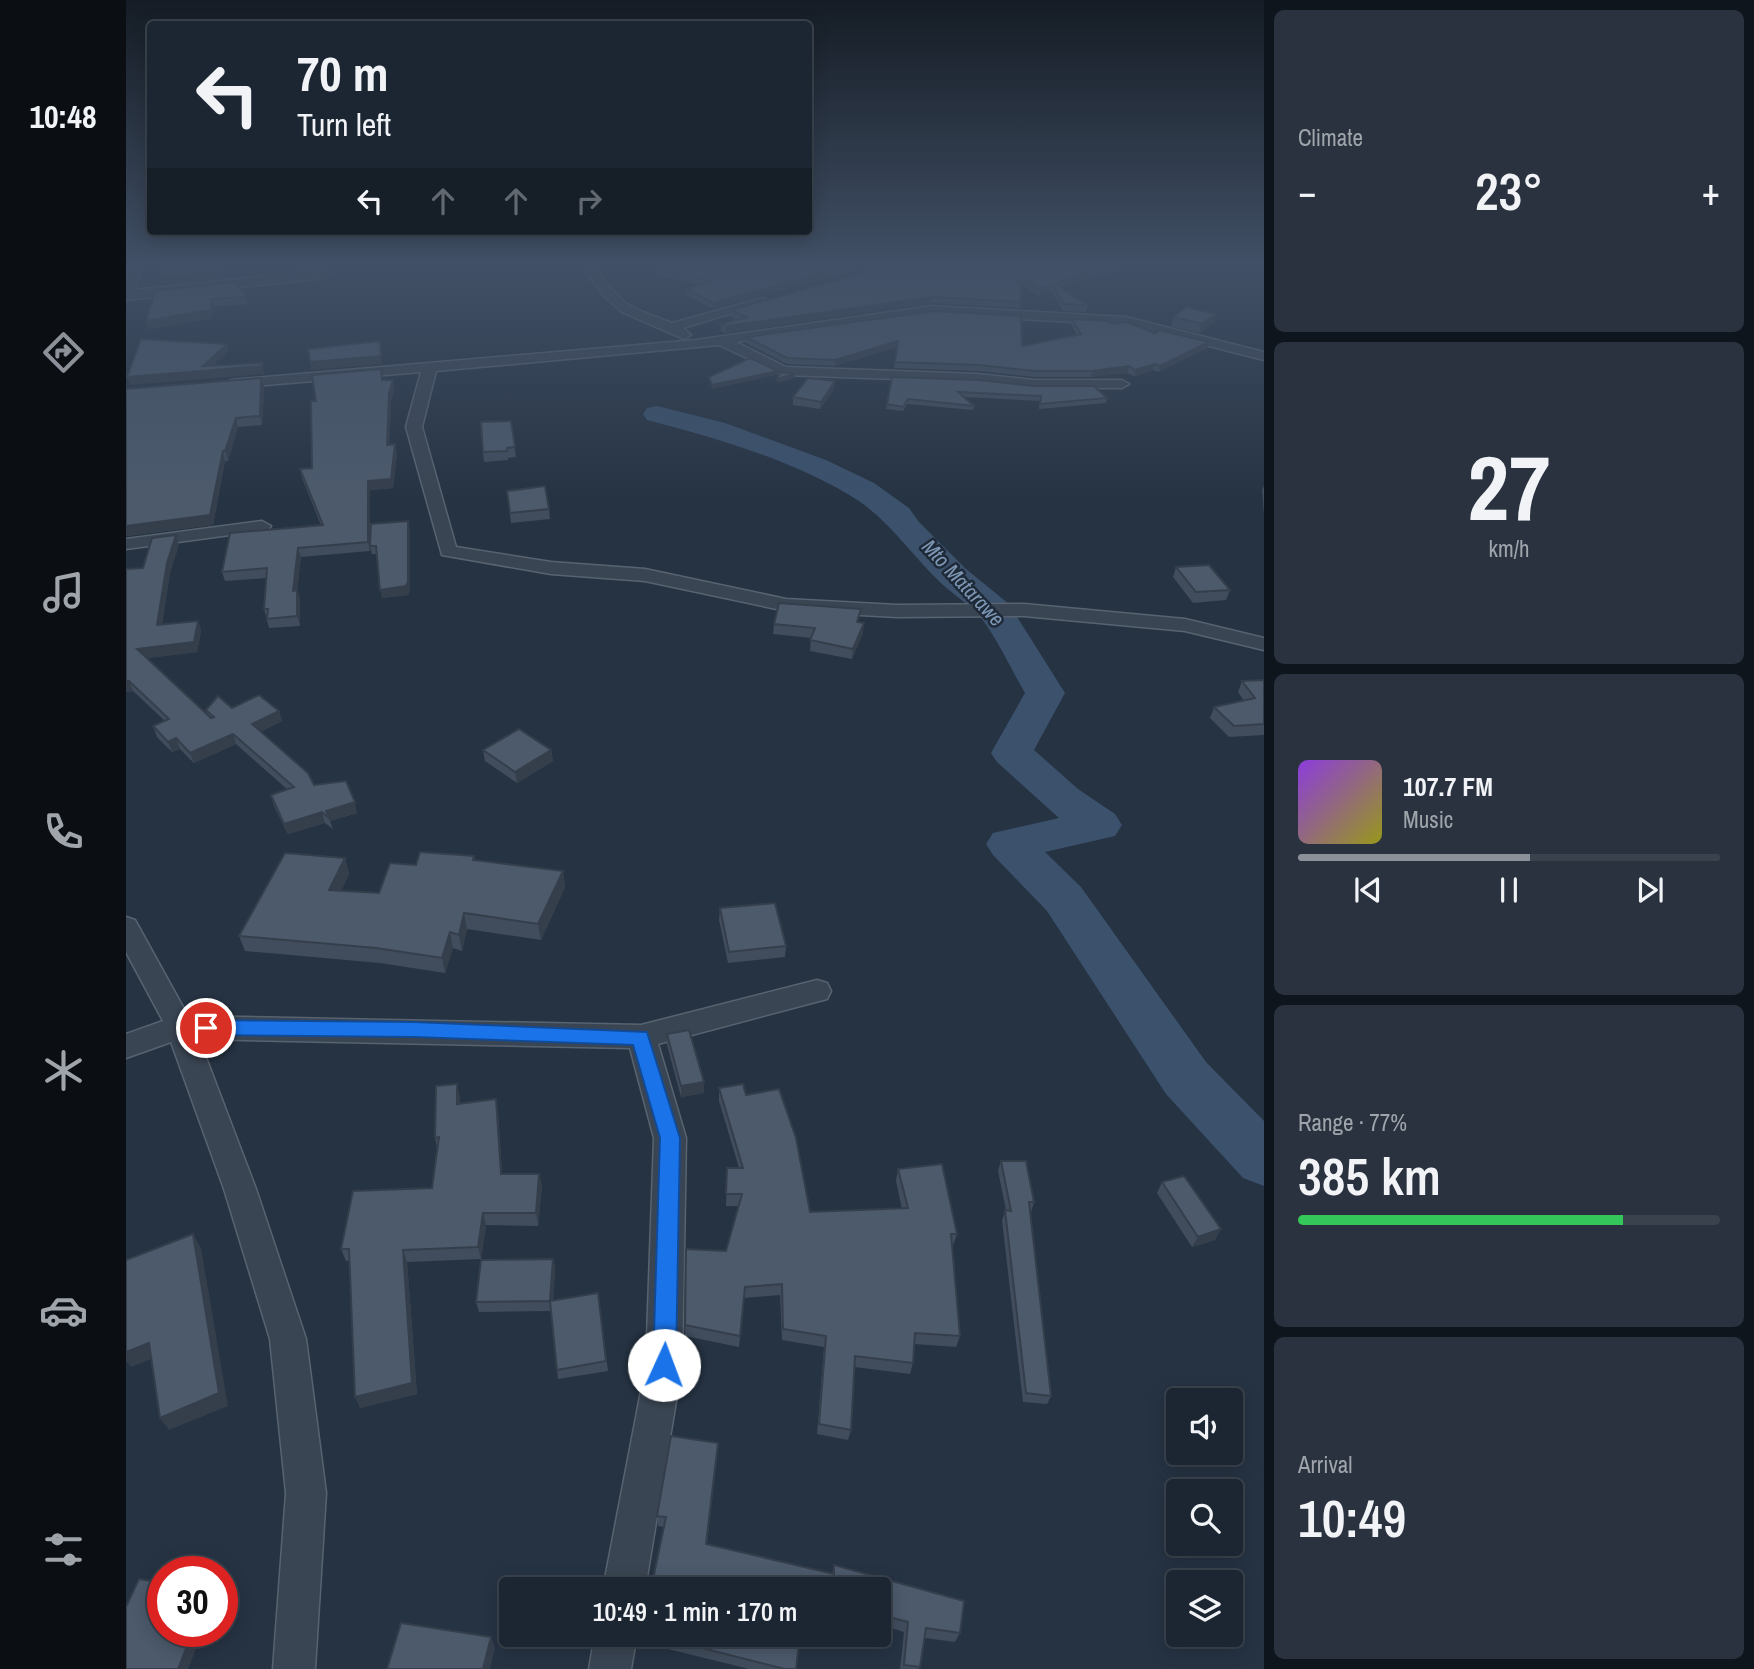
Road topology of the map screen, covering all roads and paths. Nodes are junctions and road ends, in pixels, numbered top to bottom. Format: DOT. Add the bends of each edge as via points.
graph roads {
  1 [pos="706,343"];
  2 [pos="726,343"];
  3 [pos="1212,343"];
  4 [pos="696,344"];
  5 [pos="1264,356"];
  6 [pos="429,369"];
  7 [pos="1122,384"];
  8 [pos="222,385"];
  9 [pos="262,526"];
  10 [pos="126,544"];
  11 [pos="1264,644"];
  12 [pos="126,927"];
  13 [pos="817,991"];
  14 [pos="180,1027"];
  15 [pos="640,1037"];
  16 [pos="126,1046"];
  17 [pos="626,1577"];
  18 [pos="614,1647"];
  19 [pos="294,1669"];
  20 [pos="610,1669"];
  1 -- 4 [label="street"];
  2 -- 7 [label="street" via="783,371"];
  3 -- 5 [label="street"];
  4 -- 6 [label="street"];
  6 -- 8 [label="street"];
  6 -- 11 [label="street" via="414,428 448,551 551,568 645,575 786,606 1024,610 1185,625"];
  9 -- 10 [label="street"];
  12 -- 14 [label="street"];
  13 -- 15 [label="street"];
  14 -- 15 [label="street"];
  14 -- 16 [label="street"];
  14 -- 19 [label="street" via="240,1189 288,1339 306,1493"];
  15 -- 17 [label="street" via="670,1138 664,1365"];
  18 -- 20 [label="street"];
}
